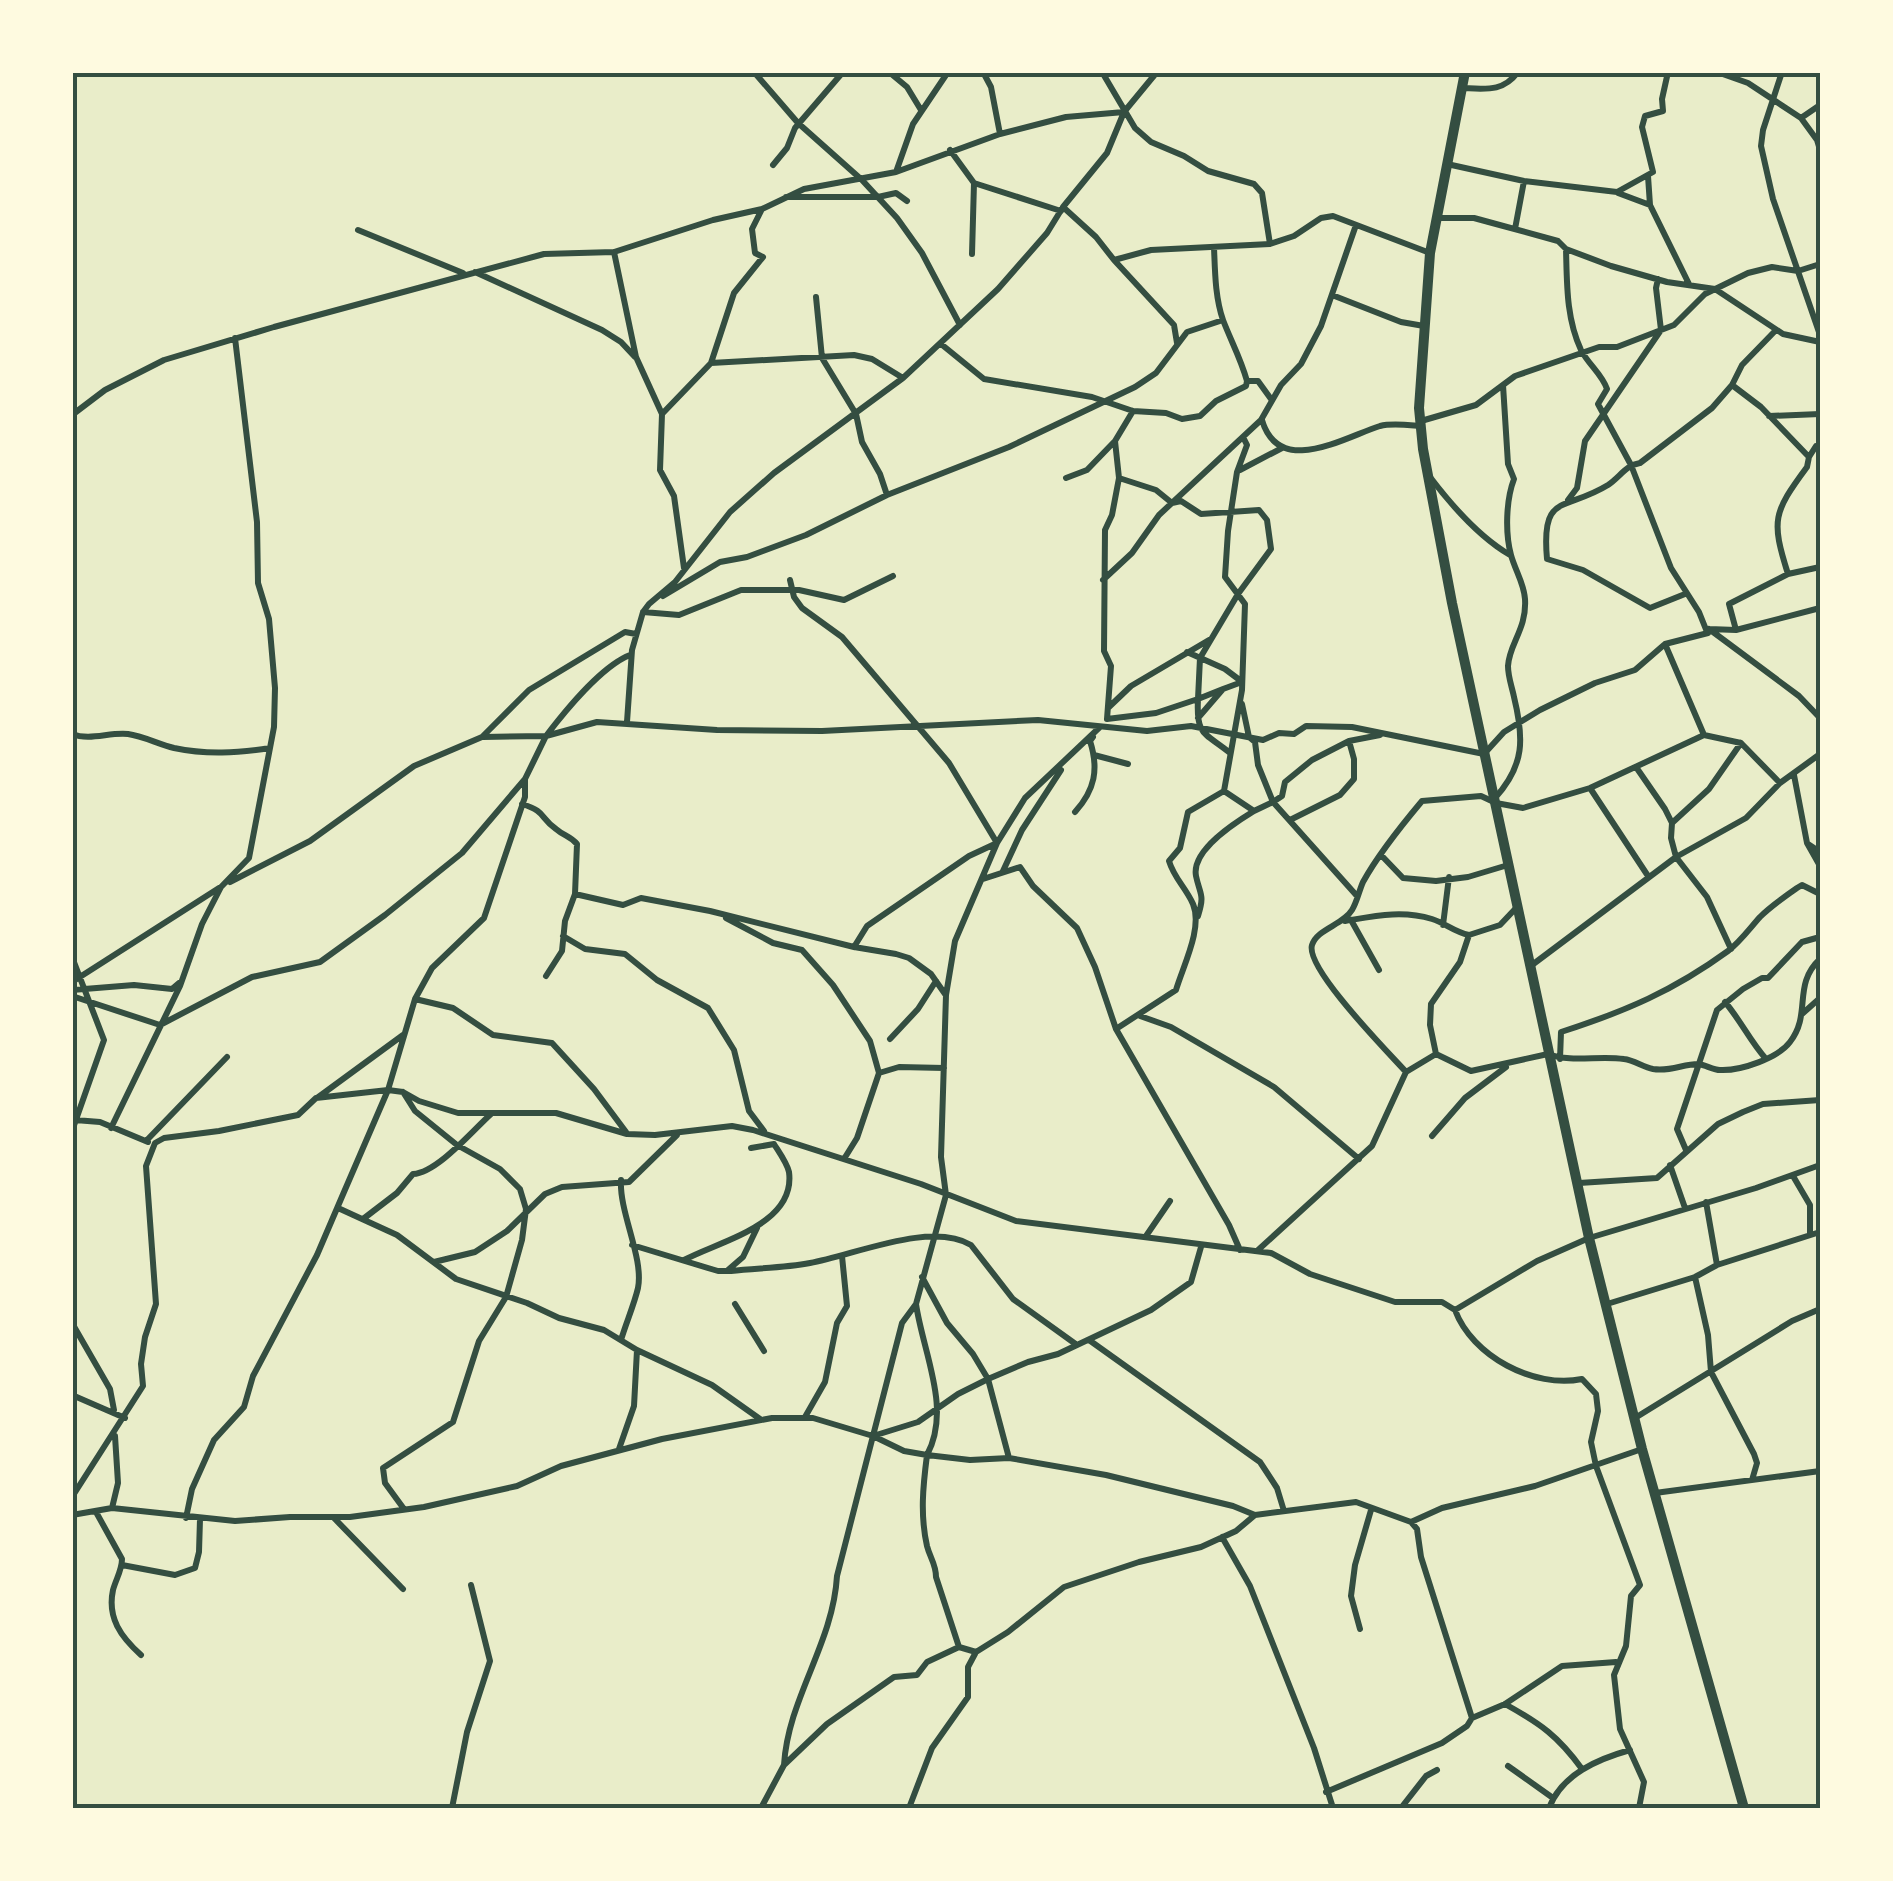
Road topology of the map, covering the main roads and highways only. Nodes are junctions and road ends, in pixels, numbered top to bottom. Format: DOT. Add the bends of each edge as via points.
graph roads {
  1 [pos="1465,72"];
  2 [pos="1744,1808"];
  1 -- 2 [label="highway" via="1430,253 1421,423 1427,473 1589,1238"];
}
